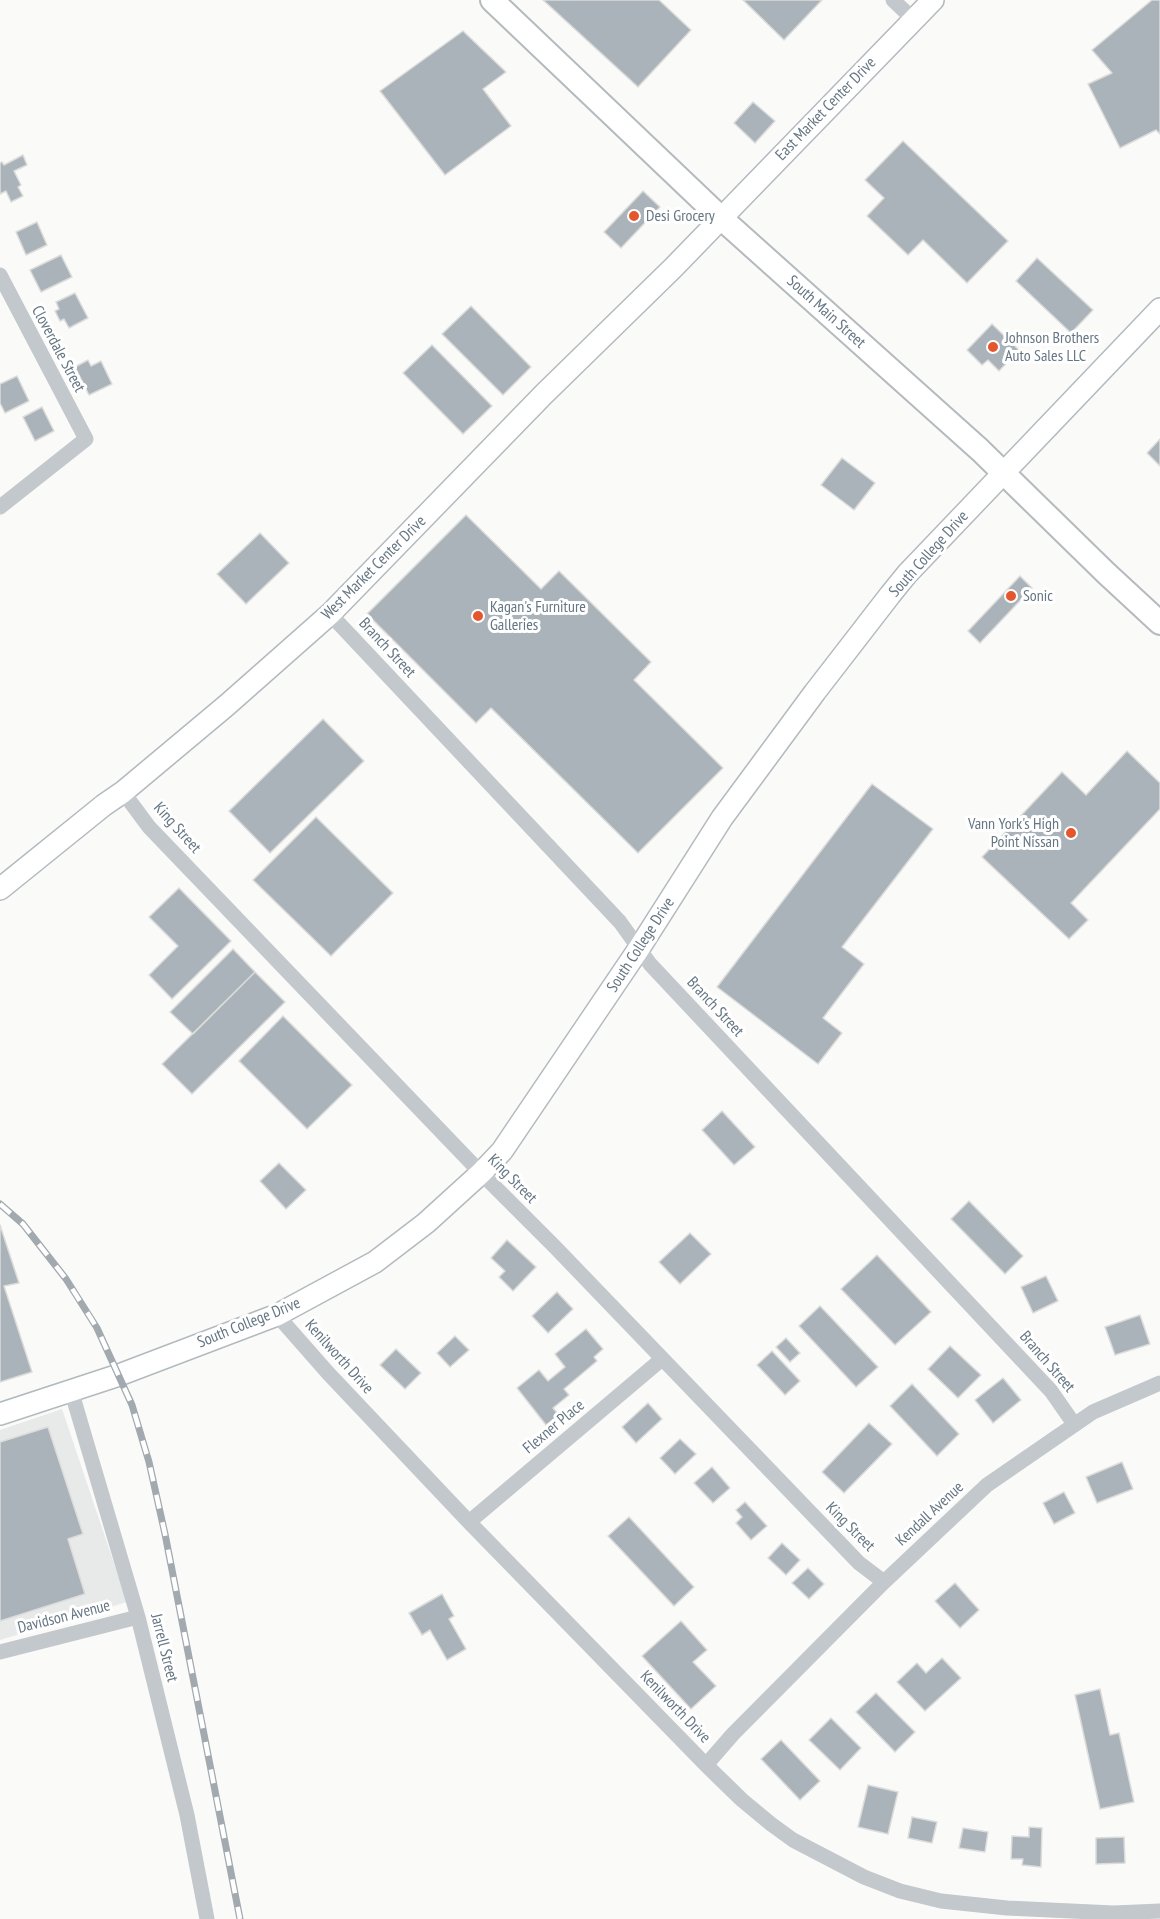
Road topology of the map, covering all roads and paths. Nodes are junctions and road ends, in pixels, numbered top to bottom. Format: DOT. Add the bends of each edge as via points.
graph roads {
  1 [pos="492,0"];
  2 [pos="893,0"];
  3 [pos="933,0"];
  4 [pos="914,19"];
  5 [pos="720,218"];
  6 [pos="0,275"];
  7 [pos="1160,309"];
  8 [pos="1004,474"];
  9 [pos="0,507"];
  10 [pos="330,614"];
  11 [pos="1160,622"];
  12 [pos="123,792"];
  13 [pos="0,889"];
  14 [pos="638,950"];
  15 [pos="481,1173"];
  16 [pos="277,1315"];
  17 [pos="662,1359"];
  18 [pos="1160,1383"];
  19 [pos="71,1390"];
  20 [pos="0,1414"];
  21 [pos="1074,1424"];
  22 [pos="470,1522"];
  23 [pos="884,1582"];
  24 [pos="138,1617"];
  25 [pos="0,1652"];
  26 [pos="706,1765"];
  27 [pos="1160,1911"];
  28 [pos="207,1919"];
  1 -- 5 [label="main road, South Main Street"];
  2 -- 4 [label="street"];
  3 -- 4 [label="main road, East Market Center Drive"];
  4 -- 5 [label="main road, East Market Center Drive"];
  5 -- 8 [label="main road, South Main Street"];
  5 -- 10 [label="main road, West Market Center Drive"];
  6 -- 9 [label="street, Cloverdale Street" via="86,440"];
  7 -- 8 [label="main road, South College Drive"];
  8 -- 11 [label="main road, South Main Street"];
  8 -- 14 [label="main road, South College Drive" via="908,574 815,692 722,818"];
  10 -- 12 [label="main road, West Market Center Drive"];
  10 -- 14 [label="street, Branch Street" via="620,922"];
  12 -- 13 [label="main road, West Market Center Drive"];
  12 -- 15 [label="street, King Street" via="149,827"];
  14 -- 15 [label="main road, South College Drive" via="502,1151"];
  14 -- 21 [label="street, Branch Street" via="1051,1391"];
  15 -- 16 [label="main road, South College Drive" via="375,1262"];
  15 -- 17 [label="street, King Street"];
  16 -- 19 [label="main road, South College Drive"];
  16 -- 22 [label="street, Kenilworth Drive"];
  17 -- 22 [label="street, Flexner Place"];
  17 -- 23 [label="street, King Street" via="859,1563"];
  18 -- 21 [label="street, Kendall Avenue"];
  19 -- 20 [label="main road, South College Drive"];
  19 -- 24 [label="street, Jarrell Street"];
  21 -- 23 [label="street, Kendall Avenue" via="987,1485"];
  22 -- 26 [label="street, Kenilworth Drive"];
  23 -- 26 [label="street, Kendall Avenue"];
  24 -- 25 [label="street, Davidson Avenue"];
  24 -- 28 [label="street, Jarrell Street" via="187,1815"];
  26 -- 27 [label="street, Kenilworth Drive" via="742,1800 794,1840 900,1891 941,1901 1007,1908"];
}
